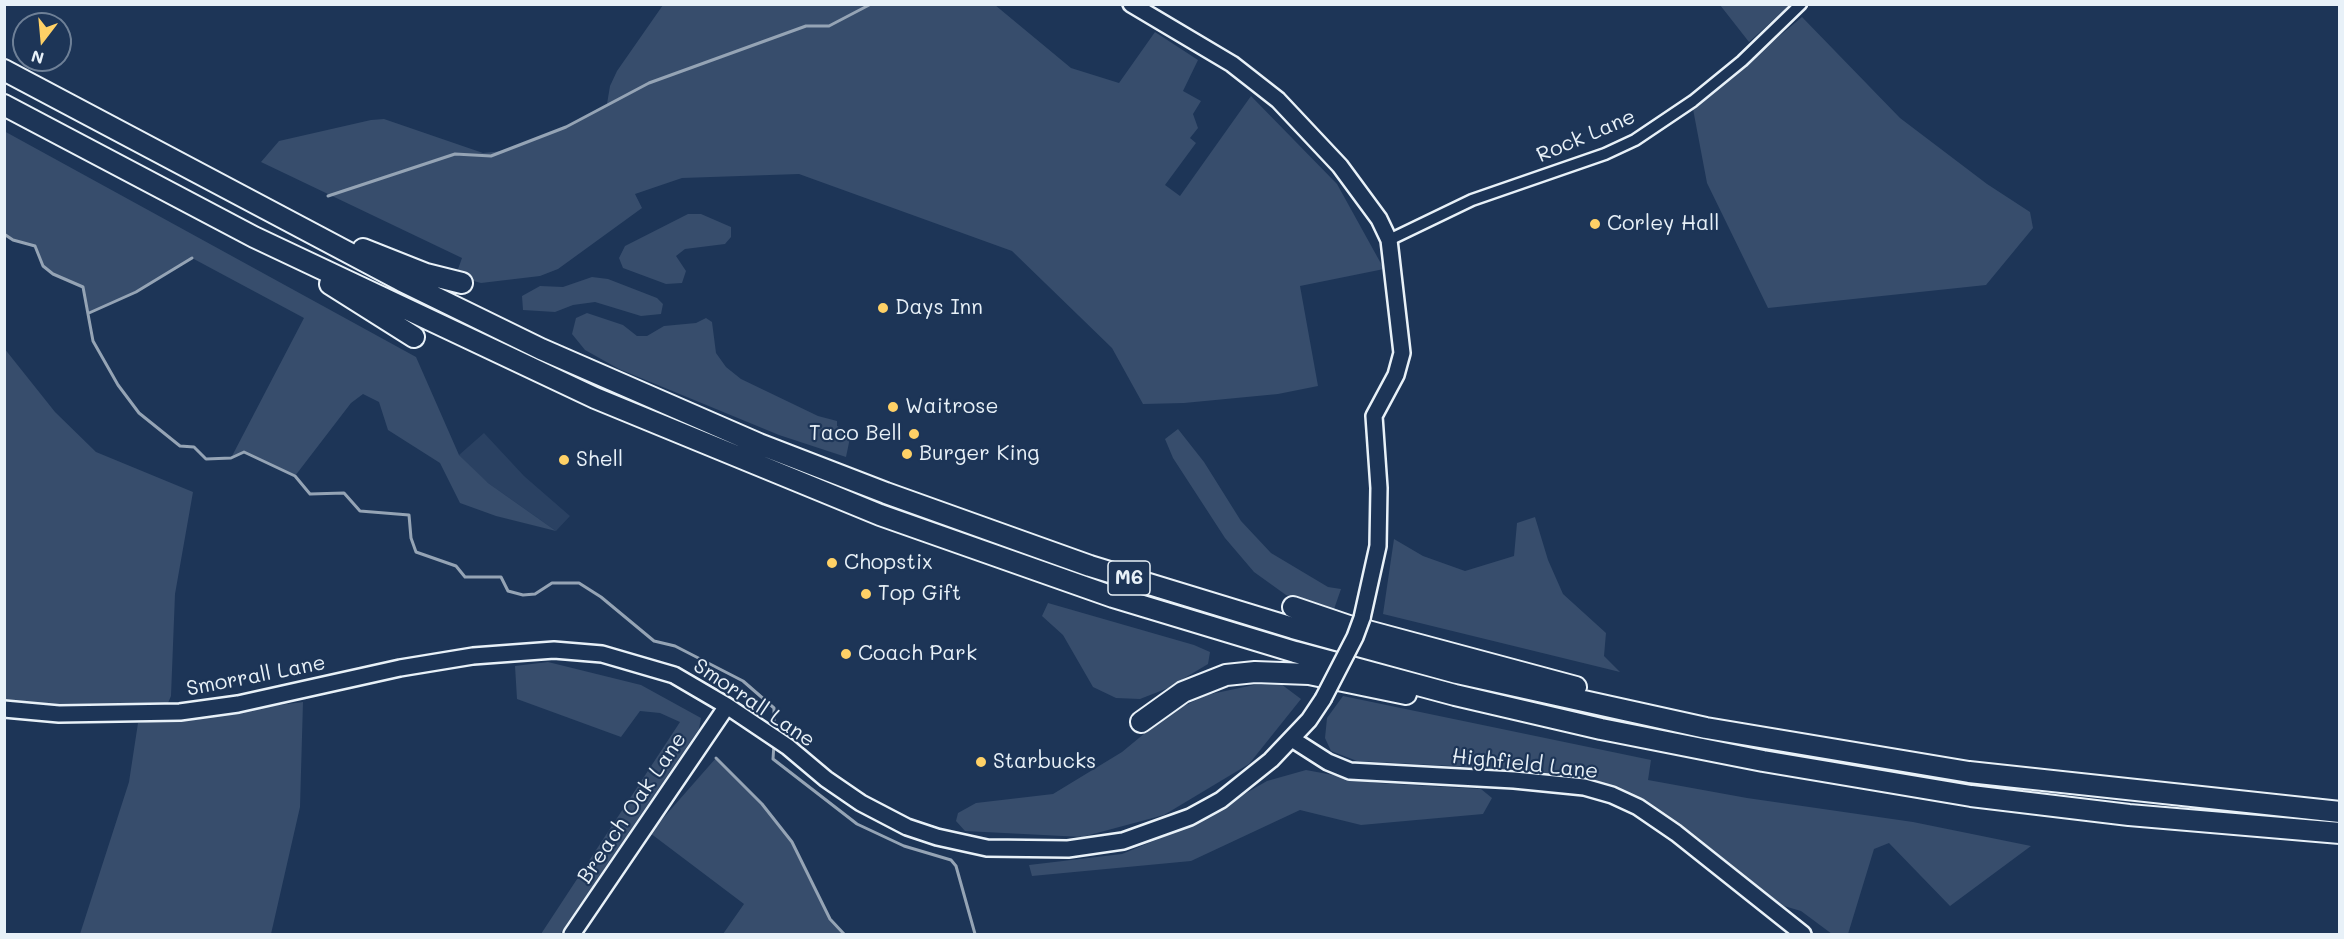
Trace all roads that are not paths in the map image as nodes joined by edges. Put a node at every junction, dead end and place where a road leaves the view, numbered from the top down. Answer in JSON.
{"nodes":[{"id":1,"x":1131,"y":4,"type":"edge"},
{"id":2,"x":1801,"y":4,"type":"edge"},
{"id":3,"x":4,"y":70,"type":"edge"},
{"id":4,"x":4,"y":105,"type":"edge"},
{"id":5,"x":277,"y":216,"type":"junction"},
{"id":6,"x":254,"y":237,"type":"junction"},
{"id":7,"x":1389,"y":240,"type":"junction"},
{"id":8,"x":462,"y":284,"type":"dead end"},
{"id":9,"x":414,"y":337,"type":"dead end"},
{"id":10,"x":1293,"y":607,"type":"dead end"},
{"id":11,"x":727,"y":706,"type":"junction"},
{"id":12,"x":4,"y":709,"type":"edge"},
{"id":13,"x":1141,"y":722,"type":"dead end"},
{"id":14,"x":1601,"y":729,"type":"junction"},
{"id":15,"x":1292,"y":739,"type":"junction"},
{"id":16,"x":1904,"y":763,"type":"junction"},
{"id":17,"x":2340,"y":812,"type":"edge"},
{"id":18,"x":2340,"y":833,"type":"edge"},
{"id":19,"x":572,"y":934,"type":"edge"},
{"id":20,"x":1803,"y":934,"type":"edge"}],
"edges":[{"from":1,"to":7,"type":"street"},
{"from":2,"to":7,"type":"street","name":"Rock Lane"},
{"from":3,"to":5,"type":"highway","number":"M6"},
{"from":4,"to":6,"type":"highway","number":"M6"},
{"from":5,"to":8,"type":"highway"},
{"from":5,"to":16,"type":"highway","number":"M6"},
{"from":6,"to":9,"type":"highway"},
{"from":6,"to":14,"type":"highway","number":"M6"},
{"from":7,"to":15,"type":"street","bridge":true},
{"from":10,"to":16,"type":"highway"},
{"from":11,"to":12,"type":"street","name":"Smorrall Lane"},
{"from":11,"to":15,"type":"street","name":"Smorrall Lane"},
{"from":11,"to":19,"type":"street","name":"Breach Oak Lane"},
{"from":13,"to":14,"type":"highway"},
{"from":14,"to":18,"type":"highway","number":"M6"},
{"from":15,"to":20,"type":"street","name":"Highfield Lane"},
{"from":16,"to":17,"type":"highway","number":"M6"}]}
